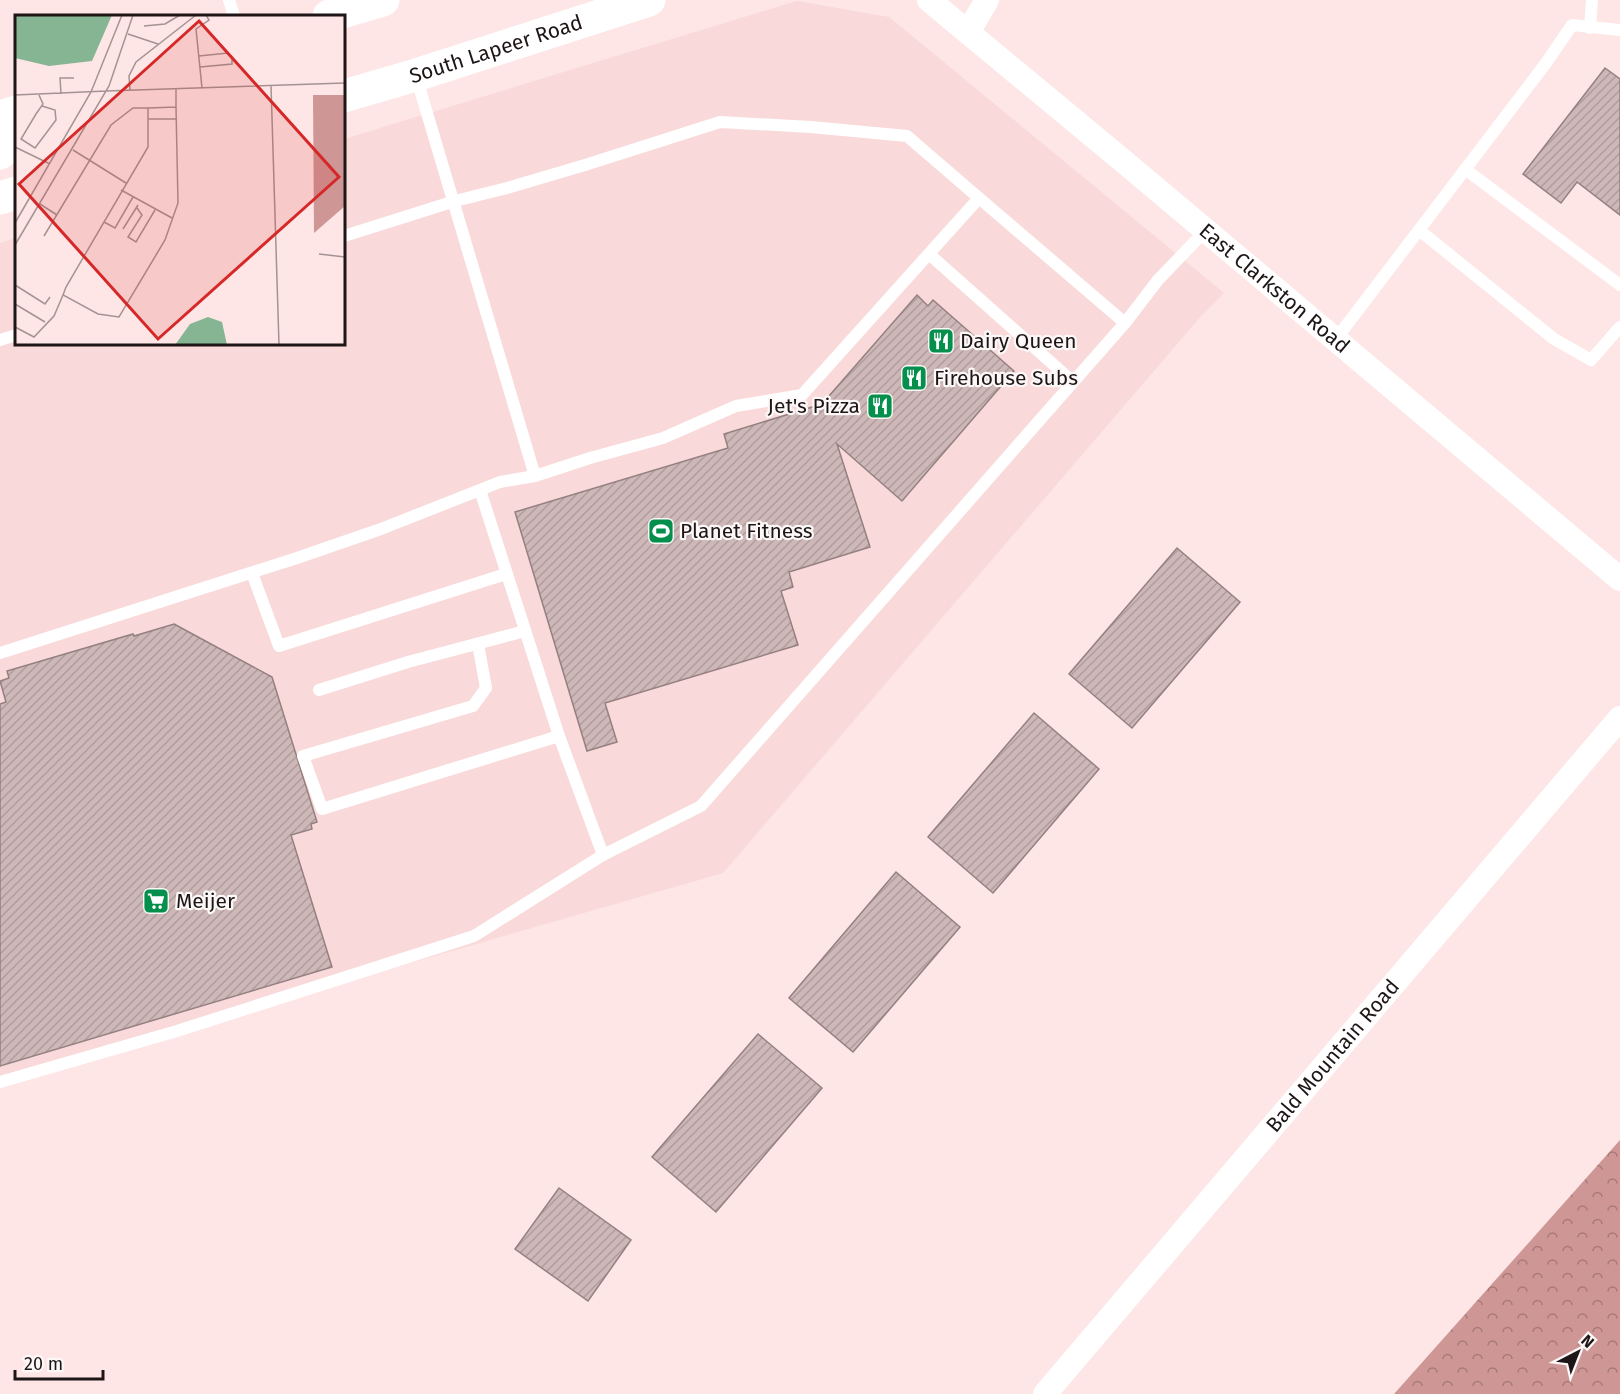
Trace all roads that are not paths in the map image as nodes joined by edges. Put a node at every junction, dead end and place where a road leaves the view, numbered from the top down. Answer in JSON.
{"nodes":[{"id":1,"x":229,"y":0,"type":"edge"},
{"id":2,"x":649,"y":0,"type":"edge"},
{"id":3,"x":929,"y":0,"type":"edge"},
{"id":4,"x":987,"y":0,"type":"edge"},
{"id":5,"x":1592,"y":0,"type":"edge"},
{"id":6,"x":234,"y":15,"type":"edge"},
{"id":7,"x":1590,"y":28,"type":"junction"},
{"id":8,"x":1620,"y":30,"type":"edge"},
{"id":9,"x":968,"y":32,"type":"junction"},
{"id":10,"x":416,"y":75,"type":"junction"},
{"id":11,"x":345,"y":96,"type":"edge"},
{"id":12,"x":15,"y":112,"type":"edge"},
{"id":13,"x":0,"y":117,"type":"edge"},
{"id":14,"x":15,"y":142,"type":"edge"},
{"id":15,"x":0,"y":153,"type":"edge"},
{"id":16,"x":1465,"y":169,"type":"junction"},
{"id":17,"x":15,"y":194,"type":"edge"},
{"id":18,"x":0,"y":198,"type":"edge"},
{"id":19,"x":979,"y":198,"type":"junction"},
{"id":20,"x":455,"y":201,"type":"junction"},
{"id":21,"x":1206,"y":230,"type":"junction"},
{"id":22,"x":1419,"y":230,"type":"junction"},
{"id":23,"x":345,"y":236,"type":"edge"},
{"id":24,"x":929,"y":254,"type":"junction"},
{"id":25,"x":1620,"y":285,"type":"edge"},
{"id":26,"x":1125,"y":323,"type":"junction"},
{"id":27,"x":1620,"y":327,"type":"edge"},
{"id":28,"x":15,"y":335,"type":"edge"},
{"id":29,"x":1336,"y":339,"type":"junction"},
{"id":30,"x":0,"y":340,"type":"edge"},
{"id":31,"x":1073,"y":382,"type":"junction"},
{"id":32,"x":535,"y":476,"type":"junction"},
{"id":33,"x":480,"y":490,"type":"junction"},
{"id":34,"x":252,"y":573,"type":"junction"},
{"id":35,"x":507,"y":574,"type":"junction"},
{"id":36,"x":1620,"y":579,"type":"edge"},
{"id":37,"x":525,"y":631,"type":"junction"},
{"id":38,"x":478,"y":644,"type":"junction"},
{"id":39,"x":0,"y":653,"type":"edge"},
{"id":40,"x":319,"y":690,"type":"dead end"},
{"id":41,"x":1620,"y":718,"type":"edge"},
{"id":42,"x":559,"y":736,"type":"junction"},
{"id":43,"x":603,"y":855,"type":"junction"},
{"id":44,"x":0,"y":1082,"type":"edge"},
{"id":45,"x":1045,"y":1394,"type":"edge"}],
"edges":[{"from":1,"to":6,"type":"lane"},
{"from":2,"to":10,"type":"main road","name":"South Lapeer Road"},
{"from":3,"to":9,"type":"street","name":"East Clarkston Road"},
{"from":4,"to":9,"type":"street"},
{"from":5,"to":7,"type":"lane"},
{"from":7,"to":8,"type":"lane"},
{"from":7,"to":16,"type":"lane"},
{"from":9,"to":21,"type":"street","name":"East Clarkston Road"},
{"from":10,"to":11,"type":"main road","name":"South Lapeer Road"},
{"from":10,"to":20,"type":"lane"},
{"from":12,"to":13,"type":"main road"},
{"from":14,"to":15,"type":"main road"},
{"from":16,"to":22,"type":"lane"},
{"from":16,"to":25,"type":"lane"},
{"from":17,"to":18,"type":"main road"},
{"from":19,"to":20,"type":"lane"},
{"from":19,"to":24,"type":"lane"},
{"from":19,"to":26,"type":"lane"},
{"from":20,"to":23,"type":"lane"},
{"from":20,"to":32,"type":"lane"},
{"from":21,"to":26,"type":"lane"},
{"from":21,"to":29,"type":"street","name":"East Clarkston Road"},
{"from":22,"to":27,"type":"lane"},
{"from":22,"to":29,"type":"lane"},
{"from":24,"to":31,"type":"lane"},
{"from":24,"to":32,"type":"lane"},
{"from":26,"to":31,"type":"lane"},
{"from":28,"to":30,"type":"lane"},
{"from":29,"to":36,"type":"street","name":"East Clarkston Road"},
{"from":31,"to":43,"type":"lane"},
{"from":32,"to":33,"type":"lane"},
{"from":33,"to":34,"type":"lane"},
{"from":33,"to":35,"type":"lane"},
{"from":34,"to":35,"type":"lane"},
{"from":34,"to":39,"type":"lane"},
{"from":35,"to":37,"type":"lane"},
{"from":37,"to":38,"type":"lane"},
{"from":37,"to":42,"type":"lane"},
{"from":38,"to":40,"type":"lane"},
{"from":38,"to":42,"type":"lane"},
{"from":41,"to":45,"type":"street","name":"Bald Mountain Road"},
{"from":42,"to":43,"type":"lane"},
{"from":43,"to":44,"type":"lane"}]}
